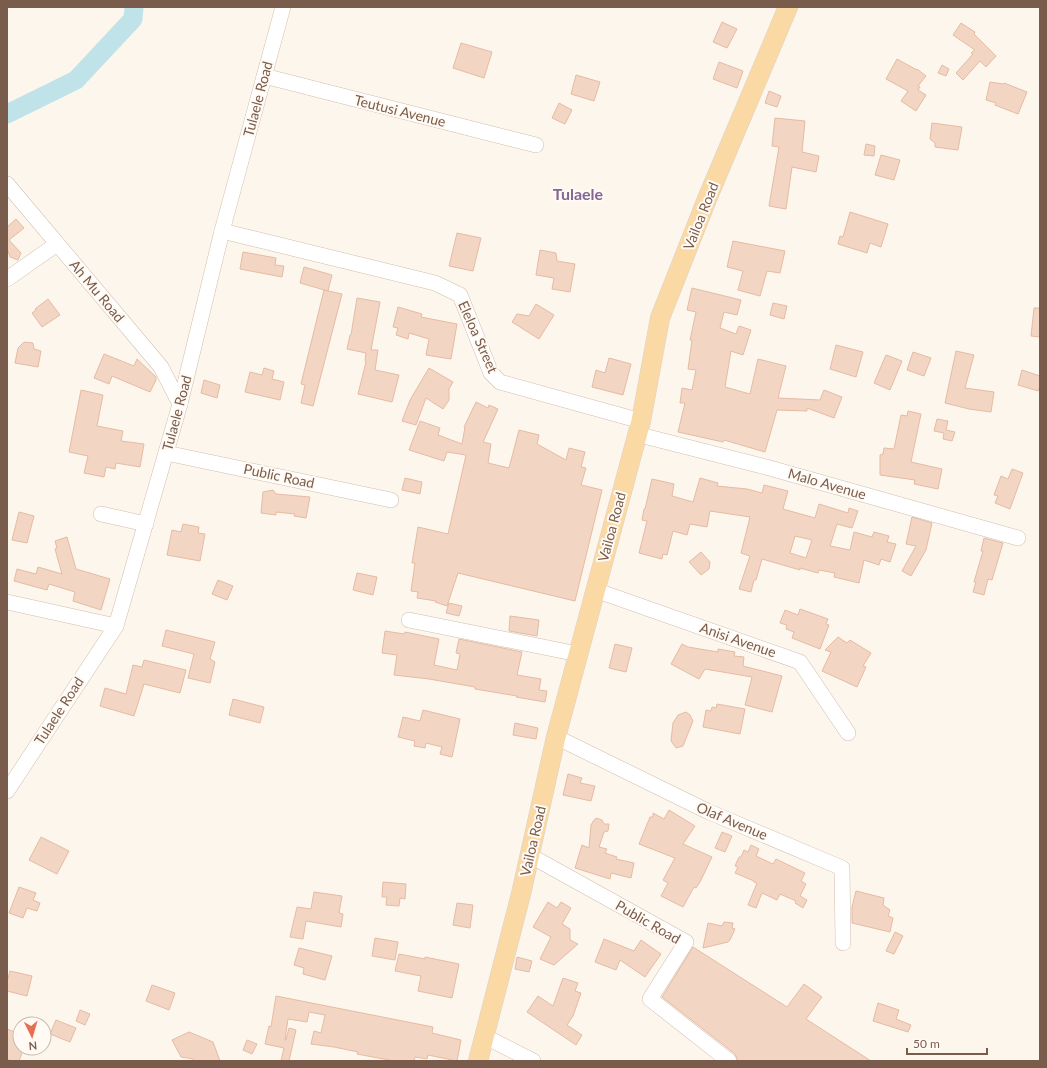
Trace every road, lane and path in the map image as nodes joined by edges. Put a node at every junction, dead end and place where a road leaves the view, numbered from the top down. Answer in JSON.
{"nodes":[{"id":1,"x":283,"y":7,"type":"edge"},
{"id":2,"x":788,"y":7,"type":"edge"},
{"id":3,"x":264,"y":76,"type":"junction"},
{"id":4,"x":536,"y":145,"type":"dead end"},
{"id":5,"x":7,"y":184,"type":"edge"},
{"id":6,"x":222,"y":231,"type":"junction"},
{"id":7,"x":58,"y":244,"type":"junction"},
{"id":8,"x":7,"y":279,"type":"edge"},
{"id":9,"x":180,"y":404,"type":"junction"},
{"id":10,"x":639,"y":427,"type":"junction"},
{"id":11,"x":166,"y":453,"type":"junction"},
{"id":12,"x":391,"y":500,"type":"dead end"},
{"id":13,"x":101,"y":514,"type":"dead end"},
{"id":14,"x":146,"y":524,"type":"junction"},
{"id":15,"x":1018,"y":538,"type":"dead end"},
{"id":16,"x":595,"y":590,"type":"junction"},
{"id":17,"x":7,"y":602,"type":"edge"},
{"id":18,"x":409,"y":620,"type":"dead end"},
{"id":19,"x":116,"y":626,"type":"junction"},
{"id":20,"x":578,"y":654,"type":"junction"},
{"id":21,"x":848,"y":733,"type":"dead end"},
{"id":22,"x":556,"y":737,"type":"junction"},
{"id":23,"x":7,"y":791,"type":"edge"},
{"id":24,"x":529,"y":855,"type":"junction"},
{"id":25,"x":843,"y":943,"type":"dead end"},
{"id":26,"x":484,"y":1036,"type":"junction"},
{"id":27,"x":478,"y":1061,"type":"edge"},
{"id":28,"x":533,"y":1061,"type":"edge"},
{"id":29,"x":729,"y":1061,"type":"edge"}],
"edges":[{"from":1,"to":3,"type":"street","name":"Tulaele Road"},
{"from":2,"to":10,"type":"main road","name":"Vailoa Road"},
{"from":3,"to":4,"type":"street","name":"Teutusi Avenue"},
{"from":3,"to":6,"type":"street","name":"Tulaele Road"},
{"from":5,"to":7,"type":"street","name":"Ah Mu Road"},
{"from":6,"to":9,"type":"street","name":"Tulaele Road"},
{"from":6,"to":10,"type":"street","name":"Eleloa Street"},
{"from":7,"to":8,"type":"street"},
{"from":7,"to":9,"type":"street","name":"Ah Mu Road"},
{"from":9,"to":11,"type":"street","name":"Tulaele Road"},
{"from":10,"to":15,"type":"street","name":"Malo Avenue"},
{"from":10,"to":16,"type":"main road","name":"Vailoa Road"},
{"from":11,"to":12,"type":"street","name":"Public Road"},
{"from":11,"to":14,"type":"street","name":"Tulaele Road"},
{"from":13,"to":14,"type":"street"},
{"from":14,"to":19,"type":"street","name":"Tulaele Road"},
{"from":16,"to":20,"type":"main road","name":"Vailoa Road"},
{"from":16,"to":21,"type":"street","name":"Anisi Avenue"},
{"from":17,"to":19,"type":"street"},
{"from":18,"to":20,"type":"street"},
{"from":19,"to":23,"type":"street","name":"Tulaele Road"},
{"from":20,"to":22,"type":"main road","name":"Vailoa Road"},
{"from":22,"to":24,"type":"main road","name":"Vailoa Road"},
{"from":22,"to":25,"type":"street","name":"Olaf Avenue"},
{"from":24,"to":26,"type":"main road","name":"Vailoa Road"},
{"from":24,"to":29,"type":"street","name":"Public Road"},
{"from":26,"to":27,"type":"main road","name":"Vailoa Road"},
{"from":26,"to":28,"type":"street"}]}
